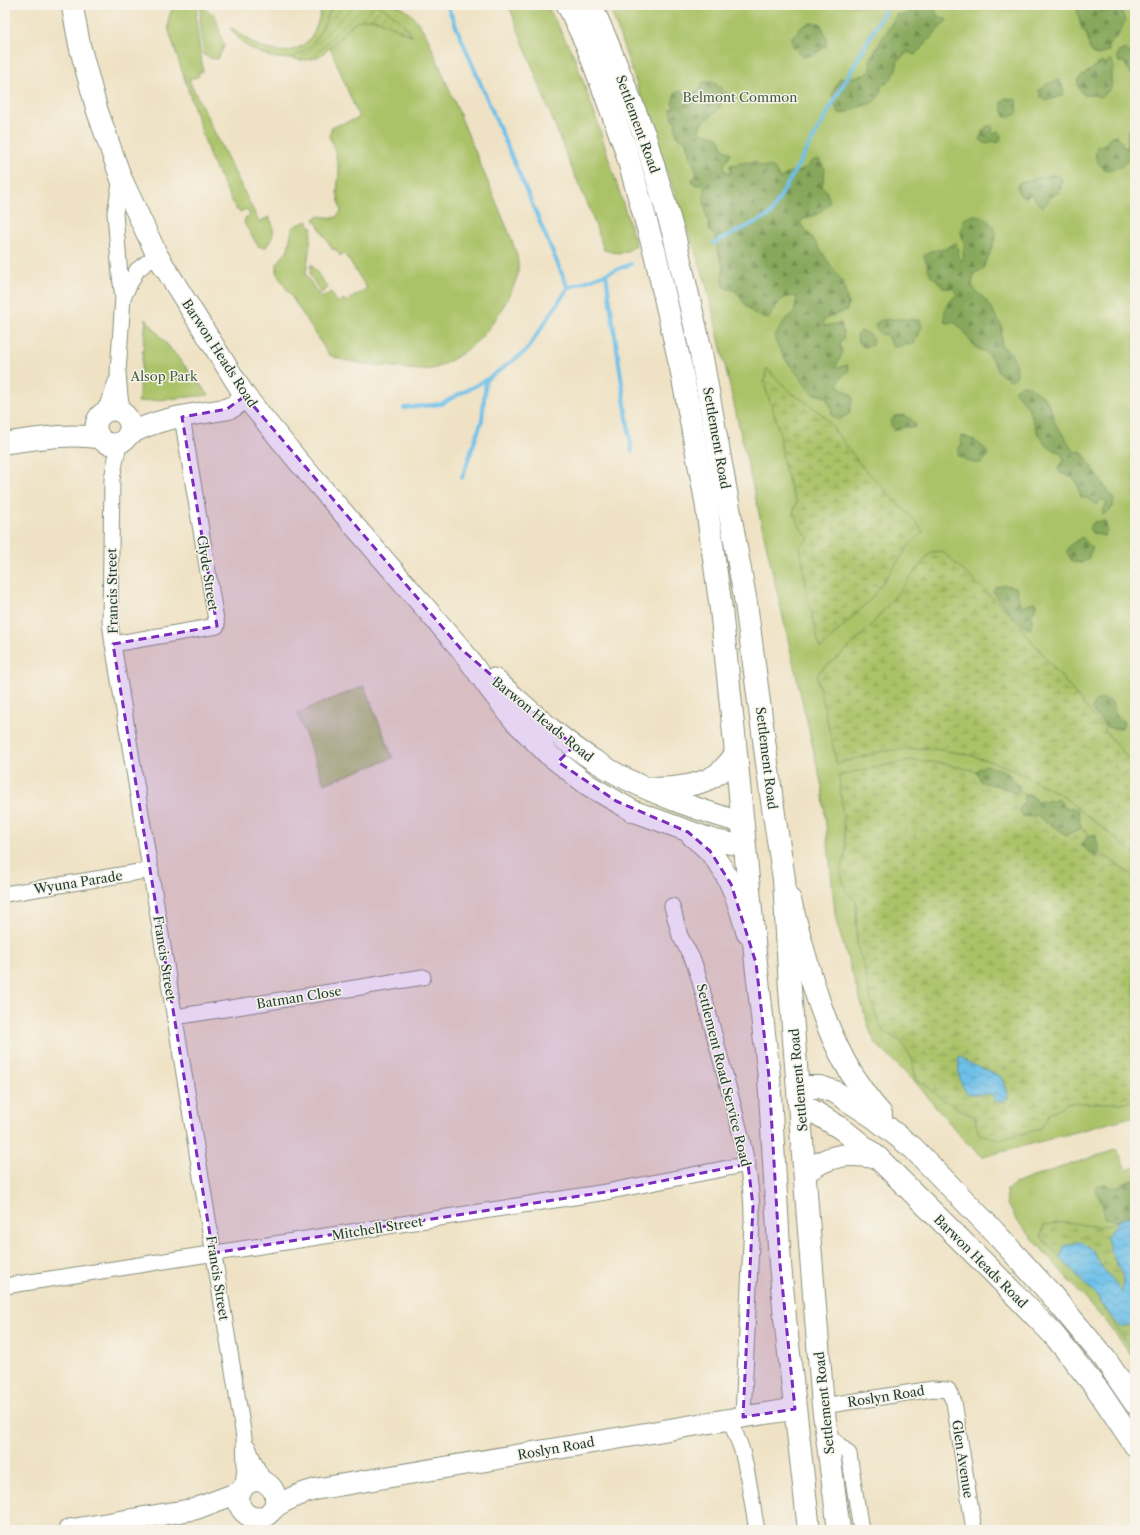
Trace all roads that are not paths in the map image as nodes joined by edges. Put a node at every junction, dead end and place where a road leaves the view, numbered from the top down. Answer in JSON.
{"nodes":[{"id":1,"x":72,"y":5,"type":"edge"},
{"id":2,"x":568,"y":5,"type":"edge"},
{"id":3,"x":591,"y":5,"type":"edge"},
{"id":4,"x":121,"y":178,"type":"junction"},
{"id":5,"x":157,"y":255,"type":"junction"},
{"id":6,"x":124,"y":297,"type":"junction"},
{"id":7,"x":245,"y":396,"type":"junction"},
{"id":8,"x":173,"y":418,"type":"junction"},
{"id":9,"x":113,"y":427,"type":"junction"},
{"id":10,"x":5,"y":444,"type":"edge"},
{"id":11,"x":113,"y":644,"type":"junction"},
{"id":12,"x":461,"y":649,"type":"junction"},
{"id":13,"x":574,"y":746,"type":"junction"},
{"id":14,"x":736,"y":753,"type":"junction"},
{"id":15,"x":558,"y":762,"type":"junction"},
{"id":16,"x":644,"y":788,"type":"junction"},
{"id":17,"x":688,"y":832,"type":"junction"},
{"id":18,"x":744,"y":833,"type":"junction"},
{"id":19,"x":777,"y":838,"type":"junction"},
{"id":20,"x":151,"y":870,"type":"junction"},
{"id":21,"x":784,"y":879,"type":"junction"},
{"id":22,"x":5,"y":894,"type":"edge"},
{"id":23,"x":672,"y":906,"type":"dead end"},
{"id":24,"x":756,"y":963,"type":"junction"},
{"id":25,"x":423,"y":977,"type":"dead end"},
{"id":26,"x":175,"y":1017,"type":"junction"},
{"id":27,"x":770,"y":1089,"type":"junction"},
{"id":28,"x":799,"y":1095,"type":"junction"},
{"id":29,"x":913,"y":1148,"type":"junction"},
{"id":30,"x":878,"y":1158,"type":"junction"},
{"id":31,"x":748,"y":1164,"type":"junction"},
{"id":32,"x":805,"y":1173,"type":"junction"},
{"id":33,"x":956,"y":1192,"type":"junction"},
{"id":34,"x":961,"y":1240,"type":"junction"},
{"id":35,"x":213,"y":1253,"type":"junction"},
{"id":36,"x":5,"y":1286,"type":"edge"},
{"id":37,"x":948,"y":1390,"type":"joint"},
{"id":38,"x":1135,"y":1403,"type":"edge"},
{"id":39,"x":823,"y":1406,"type":"junction"},
{"id":40,"x":795,"y":1409,"type":"junction"},
{"id":41,"x":737,"y":1418,"type":"junction"},
{"id":42,"x":826,"y":1433,"type":"junction"},
{"id":43,"x":244,"y":1437,"type":"junction"},
{"id":44,"x":1135,"y":1445,"type":"edge"},
{"id":45,"x":268,"y":1484,"type":"junction"},
{"id":46,"x":317,"y":1489,"type":"junction"},
{"id":47,"x":255,"y":1511,"type":"edge"},
{"id":48,"x":69,"y":1530,"type":"edge"},
{"id":49,"x":757,"y":1530,"type":"edge"},
{"id":50,"x":809,"y":1530,"type":"edge"},
{"id":51,"x":839,"y":1530,"type":"edge"},
{"id":52,"x":861,"y":1530,"type":"edge"},
{"id":53,"x":974,"y":1530,"type":"edge"}],
"edges":[{"from":1,"to":4,"type":"street","name":"Barwon Heads Road"},
{"from":2,"to":14,"type":"main road","name":"Settlement Road"},
{"from":3,"to":19,"type":"main road","name":"Settlement Road"},
{"from":4,"to":5,"type":"street","name":"Barwon Heads Road"},
{"from":4,"to":6,"type":"street"},
{"from":5,"to":6,"type":"street"},
{"from":5,"to":7,"type":"street","name":"Barwon Heads Road"},
{"from":6,"to":9,"type":"street"},
{"from":7,"to":8,"type":"street"},
{"from":7,"to":12,"type":"street","name":"Barwon Heads Road"},
{"from":8,"to":9,"type":"street"},
{"from":8,"to":11,"type":"street","name":"Clyde Street"},
{"from":9,"to":10,"type":"street"},
{"from":9,"to":11,"type":"street","name":"Francis Street"},
{"from":11,"to":20,"type":"street","name":"Francis Street"},
{"from":12,"to":13,"type":"street","name":"Barwon Heads Road"},
{"from":12,"to":15,"type":"street","name":"Barwon Heads Road"},
{"from":13,"to":15,"type":"street"},
{"from":13,"to":16,"type":"street","name":"Barwon Heads Road"},
{"from":14,"to":16,"type":"street"},
{"from":14,"to":18,"type":"main road","name":"Settlement Road"},
{"from":15,"to":17,"type":"street","name":"Barwon Heads Road"},
{"from":16,"to":18,"type":"street","name":"Barwon Heads Road"},
{"from":17,"to":18,"type":"street","name":"Barwon Heads Road"},
{"from":17,"to":24,"type":"street"},
{"from":18,"to":19,"type":"main road"},
{"from":18,"to":24,"type":"main road","name":"Settlement Road"},
{"from":19,"to":21,"type":"main road","name":"Settlement Road"},
{"from":20,"to":22,"type":"street","name":"Wyuna Parade"},
{"from":20,"to":26,"type":"street","name":"Francis Street"},
{"from":21,"to":28,"type":"main road","name":"Settlement Road"},
{"from":21,"to":29,"type":"main road"},
{"from":23,"to":31,"type":"street","name":"Settlement Road Service Road"},
{"from":24,"to":27,"type":"main road","name":"Settlement Road"},
{"from":25,"to":26,"type":"street","name":"Batman Close"},
{"from":26,"to":35,"type":"street","name":"Francis Street"},
{"from":27,"to":28,"type":"main road"},
{"from":27,"to":40,"type":"main road","name":"Settlement Road"},
{"from":28,"to":29,"type":"main road","name":"Barwon Heads Road"},
{"from":28,"to":30,"type":"main road","name":"Barwon Heads Road"},
{"from":28,"to":32,"type":"main road","name":"Settlement Road"},
{"from":29,"to":33,"type":"main road","name":"Barwon Heads Road"},
{"from":30,"to":32,"type":"main road"},
{"from":30,"to":34,"type":"main road","name":"Barwon Heads Road"},
{"from":31,"to":35,"type":"street","name":"Mitchell Street"},
{"from":31,"to":41,"type":"street","name":"Settlement Road Service Road"},
{"from":32,"to":39,"type":"main road","name":"Settlement Road"},
{"from":33,"to":34,"type":"main road"},
{"from":33,"to":38,"type":"main road","name":"Barwon Heads Road"},
{"from":34,"to":44,"type":"main road","name":"Barwon Heads Road"},
{"from":35,"to":36,"type":"street","name":"Mitchell Street"},
{"from":35,"to":43,"type":"street","name":"Francis Street"},
{"from":37,"to":39,"type":"street","name":"Roslyn Road"},
{"from":37,"to":53,"type":"street","name":"Glen Avenue"},
{"from":39,"to":40,"type":"main road"},
{"from":39,"to":42,"type":"main road","name":"Settlement Road"},
{"from":40,"to":41,"type":"street","name":"Roslyn Road"},
{"from":40,"to":50,"type":"main road","name":"Settlement Road"},
{"from":41,"to":46,"type":"street","name":"Roslyn Road"},
{"from":41,"to":49,"type":"street"},
{"from":42,"to":51,"type":"main road","name":"Settlement Road"},
{"from":42,"to":52,"type":"street"},
{"from":43,"to":45,"type":"street","name":"Francis Street"},
{"from":43,"to":47,"type":"street","name":"Francis Street"},
{"from":45,"to":46,"type":"street","name":"Roslyn Road"},
{"from":45,"to":47,"type":"street"},
{"from":46,"to":47,"type":"street","name":"Roslyn Road"},
{"from":47,"to":48,"type":"street","name":"Roslyn Road"}]}
